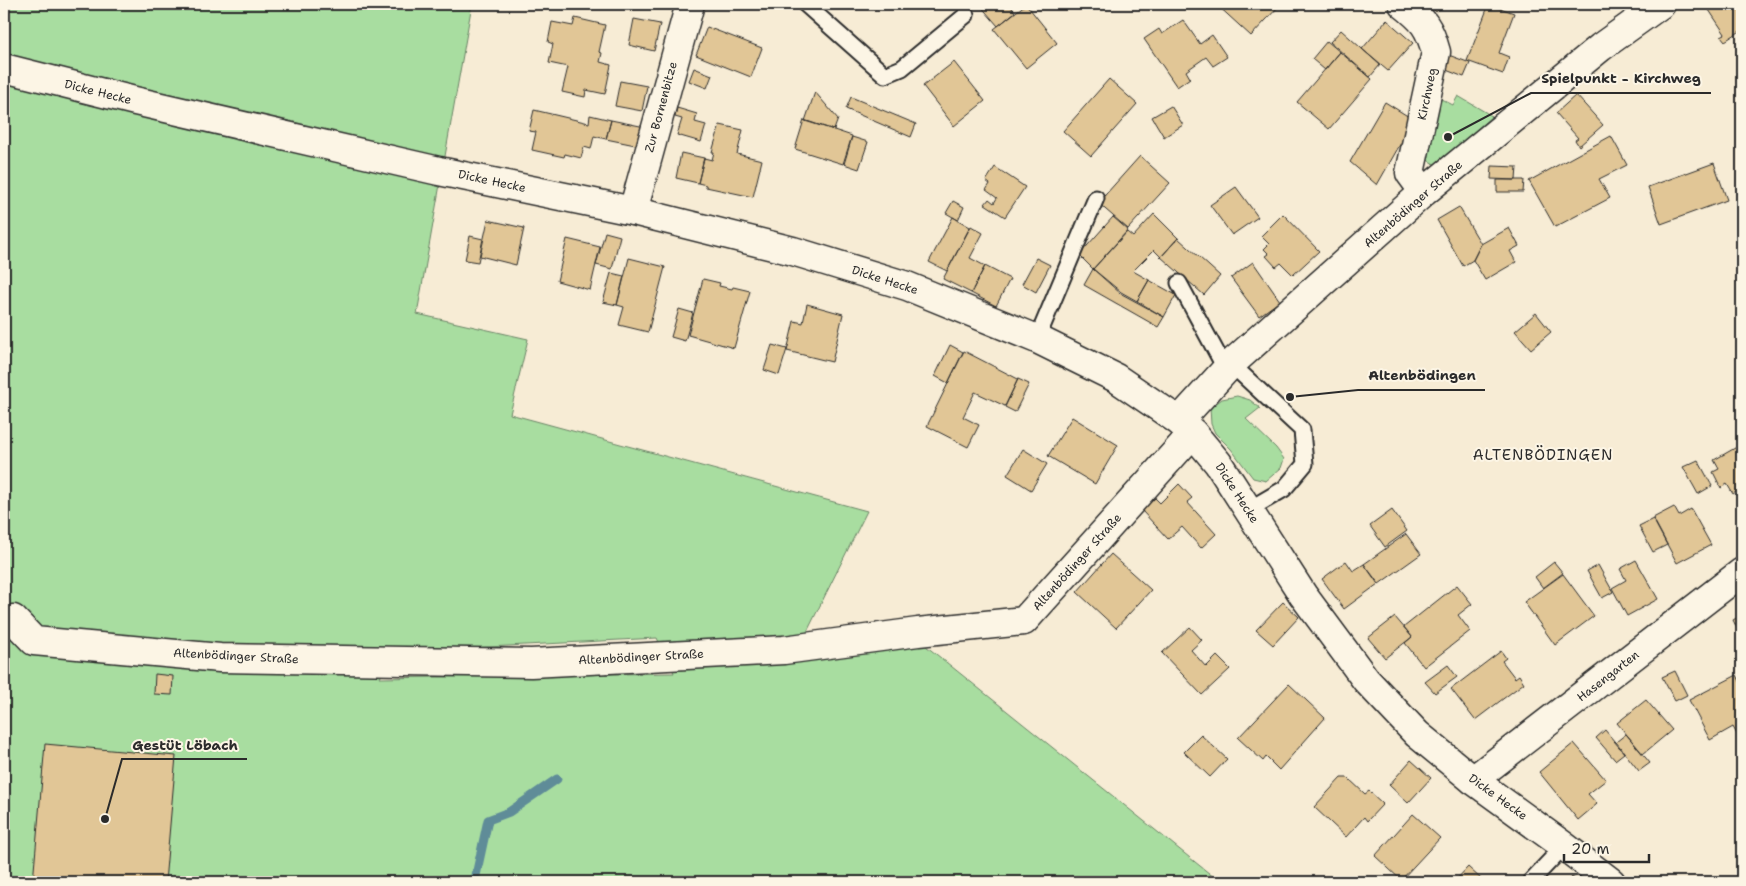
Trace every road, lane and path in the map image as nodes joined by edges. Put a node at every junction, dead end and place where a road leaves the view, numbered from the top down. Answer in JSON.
{"nodes":[{"id":1,"x":690,"y":4,"type":"edge"},
{"id":2,"x":805,"y":4,"type":"edge"},
{"id":3,"x":1403,"y":4,"type":"edge"},
{"id":4,"x":1661,"y":4,"type":"edge"},
{"id":5,"x":966,"y":15,"type":"dead end"},
{"id":6,"x":4,"y":68,"type":"edge"},
{"id":7,"x":1424,"y":192,"type":"junction"},
{"id":8,"x":1096,"y":198,"type":"dead end"},
{"id":9,"x":633,"y":211,"type":"junction"},
{"id":10,"x":1179,"y":283,"type":"dead end"},
{"id":11,"x":1037,"y":339,"type":"junction"},
{"id":12,"x":1228,"y":367,"type":"junction"},
{"id":13,"x":1186,"y":427,"type":"junction"},
{"id":14,"x":1248,"y":510,"type":"junction"},
{"id":15,"x":1742,"y":572,"type":"edge"},
{"id":16,"x":13,"y":619,"type":"dead end"},
{"id":17,"x":1473,"y":780,"type":"junction"},
{"id":18,"x":1564,"y":846,"type":"junction"},
{"id":19,"x":1530,"y":882,"type":"edge"},
{"id":20,"x":1611,"y":882,"type":"edge"}],
"edges":[{"from":1,"to":9,"type":"street","name":"Zur Bornenbitze"},
{"from":2,"to":5,"type":"lane"},
{"from":3,"to":7,"type":"street","name":"Kirchweg"},
{"from":4,"to":7,"type":"street","name":"Altenbödinger Straße"},
{"from":6,"to":9,"type":"street","name":"Dicke Hecke"},
{"from":7,"to":12,"type":"street","name":"Altenbödinger Straße"},
{"from":8,"to":11,"type":"lane"},
{"from":9,"to":11,"type":"street","name":"Dicke Hecke"},
{"from":10,"to":12,"type":"lane"},
{"from":11,"to":13,"type":"street","name":"Dicke Hecke"},
{"from":12,"to":13,"type":"street","name":"Altenbödinger Straße"},
{"from":12,"to":14,"type":"lane"},
{"from":13,"to":14,"type":"street","name":"Dicke Hecke"},
{"from":13,"to":16,"type":"street","name":"Altenbödinger Straße"},
{"from":14,"to":17,"type":"street","name":"Dicke Hecke"},
{"from":15,"to":17,"type":"street","name":"Hasengarten"},
{"from":17,"to":18,"type":"street","name":"Dicke Hecke"},
{"from":18,"to":19,"type":"lane"},
{"from":18,"to":20,"type":"street","name":"Dicke Hecke"}]}
